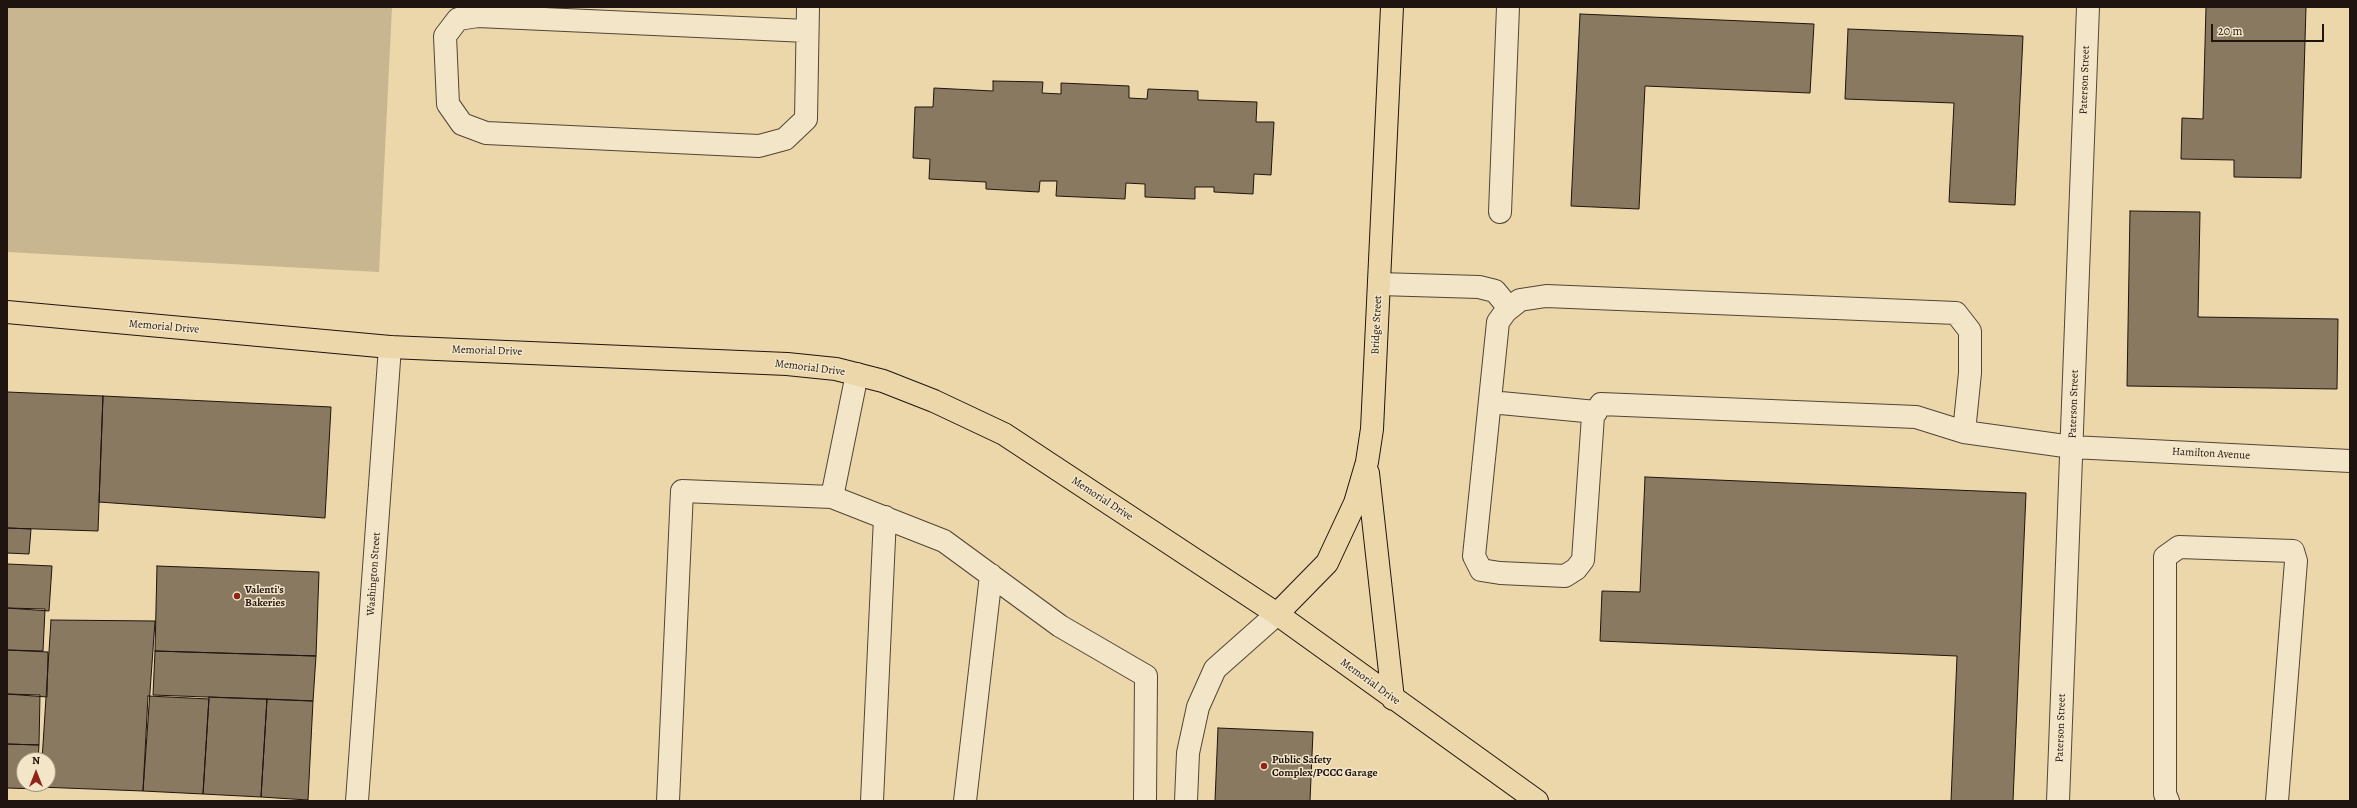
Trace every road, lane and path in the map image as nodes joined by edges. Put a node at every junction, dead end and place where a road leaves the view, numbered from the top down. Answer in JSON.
{"nodes":[{"id":1,"x":808,"y":7,"type":"edge"},
{"id":2,"x":1392,"y":7,"type":"edge"},
{"id":3,"x":1508,"y":7,"type":"edge"},
{"id":4,"x":2088,"y":7,"type":"edge"},
{"id":5,"x":807,"y":30,"type":"junction"},
{"id":6,"x":1500,"y":212,"type":"dead end"},
{"id":7,"x":1379,"y":284,"type":"junction"},
{"id":8,"x":1509,"y":308,"type":"junction"},
{"id":9,"x":7,"y":312,"type":"edge"},
{"id":10,"x":390,"y":347,"type":"junction"},
{"id":11,"x":857,"y":374,"type":"junction"},
{"id":12,"x":1490,"y":402,"type":"junction"},
{"id":13,"x":1596,"y":412,"type":"junction"},
{"id":14,"x":1964,"y":432,"type":"junction"},
{"id":15,"x":2072,"y":447,"type":"junction"},
{"id":16,"x":2350,"y":461,"type":"edge"},
{"id":17,"x":1367,"y":462,"type":"junction"},
{"id":18,"x":832,"y":497,"type":"junction"},
{"id":19,"x":885,"y":517,"type":"junction"},
{"id":20,"x":991,"y":575,"type":"junction"},
{"id":21,"x":1277,"y":614,"type":"junction"},
{"id":22,"x":1393,"y":699,"type":"junction"},
{"id":23,"x":357,"y":801,"type":"edge"},
{"id":24,"x":668,"y":801,"type":"edge"},
{"id":25,"x":872,"y":801,"type":"edge"},
{"id":26,"x":965,"y":801,"type":"edge"},
{"id":27,"x":1145,"y":801,"type":"edge"},
{"id":28,"x":1186,"y":801,"type":"edge"},
{"id":29,"x":1537,"y":801,"type":"edge"},
{"id":30,"x":2058,"y":801,"type":"edge"},
{"id":31,"x":2168,"y":801,"type":"edge"},
{"id":32,"x":2276,"y":801,"type":"edge"}],
"edges":[{"from":1,"to":5,"type":"street"},
{"from":2,"to":7,"type":"main road","name":"Bridge Street"},
{"from":3,"to":6,"type":"street"},
{"from":4,"to":15,"type":"street","name":"Paterson Street"},
{"from":5,"to":5,"type":"street"},
{"from":7,"to":8,"type":"street"},
{"from":7,"to":17,"type":"main road","name":"Bridge Street"},
{"from":8,"to":12,"type":"street"},
{"from":8,"to":14,"type":"street"},
{"from":9,"to":10,"type":"main road","name":"Memorial Drive"},
{"from":10,"to":11,"type":"main road","name":"Memorial Drive"},
{"from":10,"to":23,"type":"street","name":"Washington Street"},
{"from":11,"to":18,"type":"street"},
{"from":11,"to":21,"type":"main road","name":"Memorial Drive"},
{"from":12,"to":13,"type":"street"},
{"from":12,"to":13,"type":"street"},
{"from":13,"to":14,"type":"street","name":"Hamilton Avenue"},
{"from":14,"to":15,"type":"street","name":"Hamilton Avenue"},
{"from":15,"to":16,"type":"street","name":"Hamilton Avenue"},
{"from":15,"to":30,"type":"street","name":"Paterson Street"},
{"from":17,"to":21,"type":"main road","name":"Bridge Street"},
{"from":17,"to":22,"type":"main road"},
{"from":18,"to":19,"type":"street"},
{"from":18,"to":24,"type":"street"},
{"from":19,"to":20,"type":"street"},
{"from":19,"to":25,"type":"street"},
{"from":20,"to":26,"type":"street"},
{"from":20,"to":27,"type":"street"},
{"from":21,"to":22,"type":"main road","name":"Memorial Drive"},
{"from":21,"to":28,"type":"street"},
{"from":22,"to":29,"type":"main road","name":"Memorial Drive"},
{"from":31,"to":32,"type":"street"}]}
